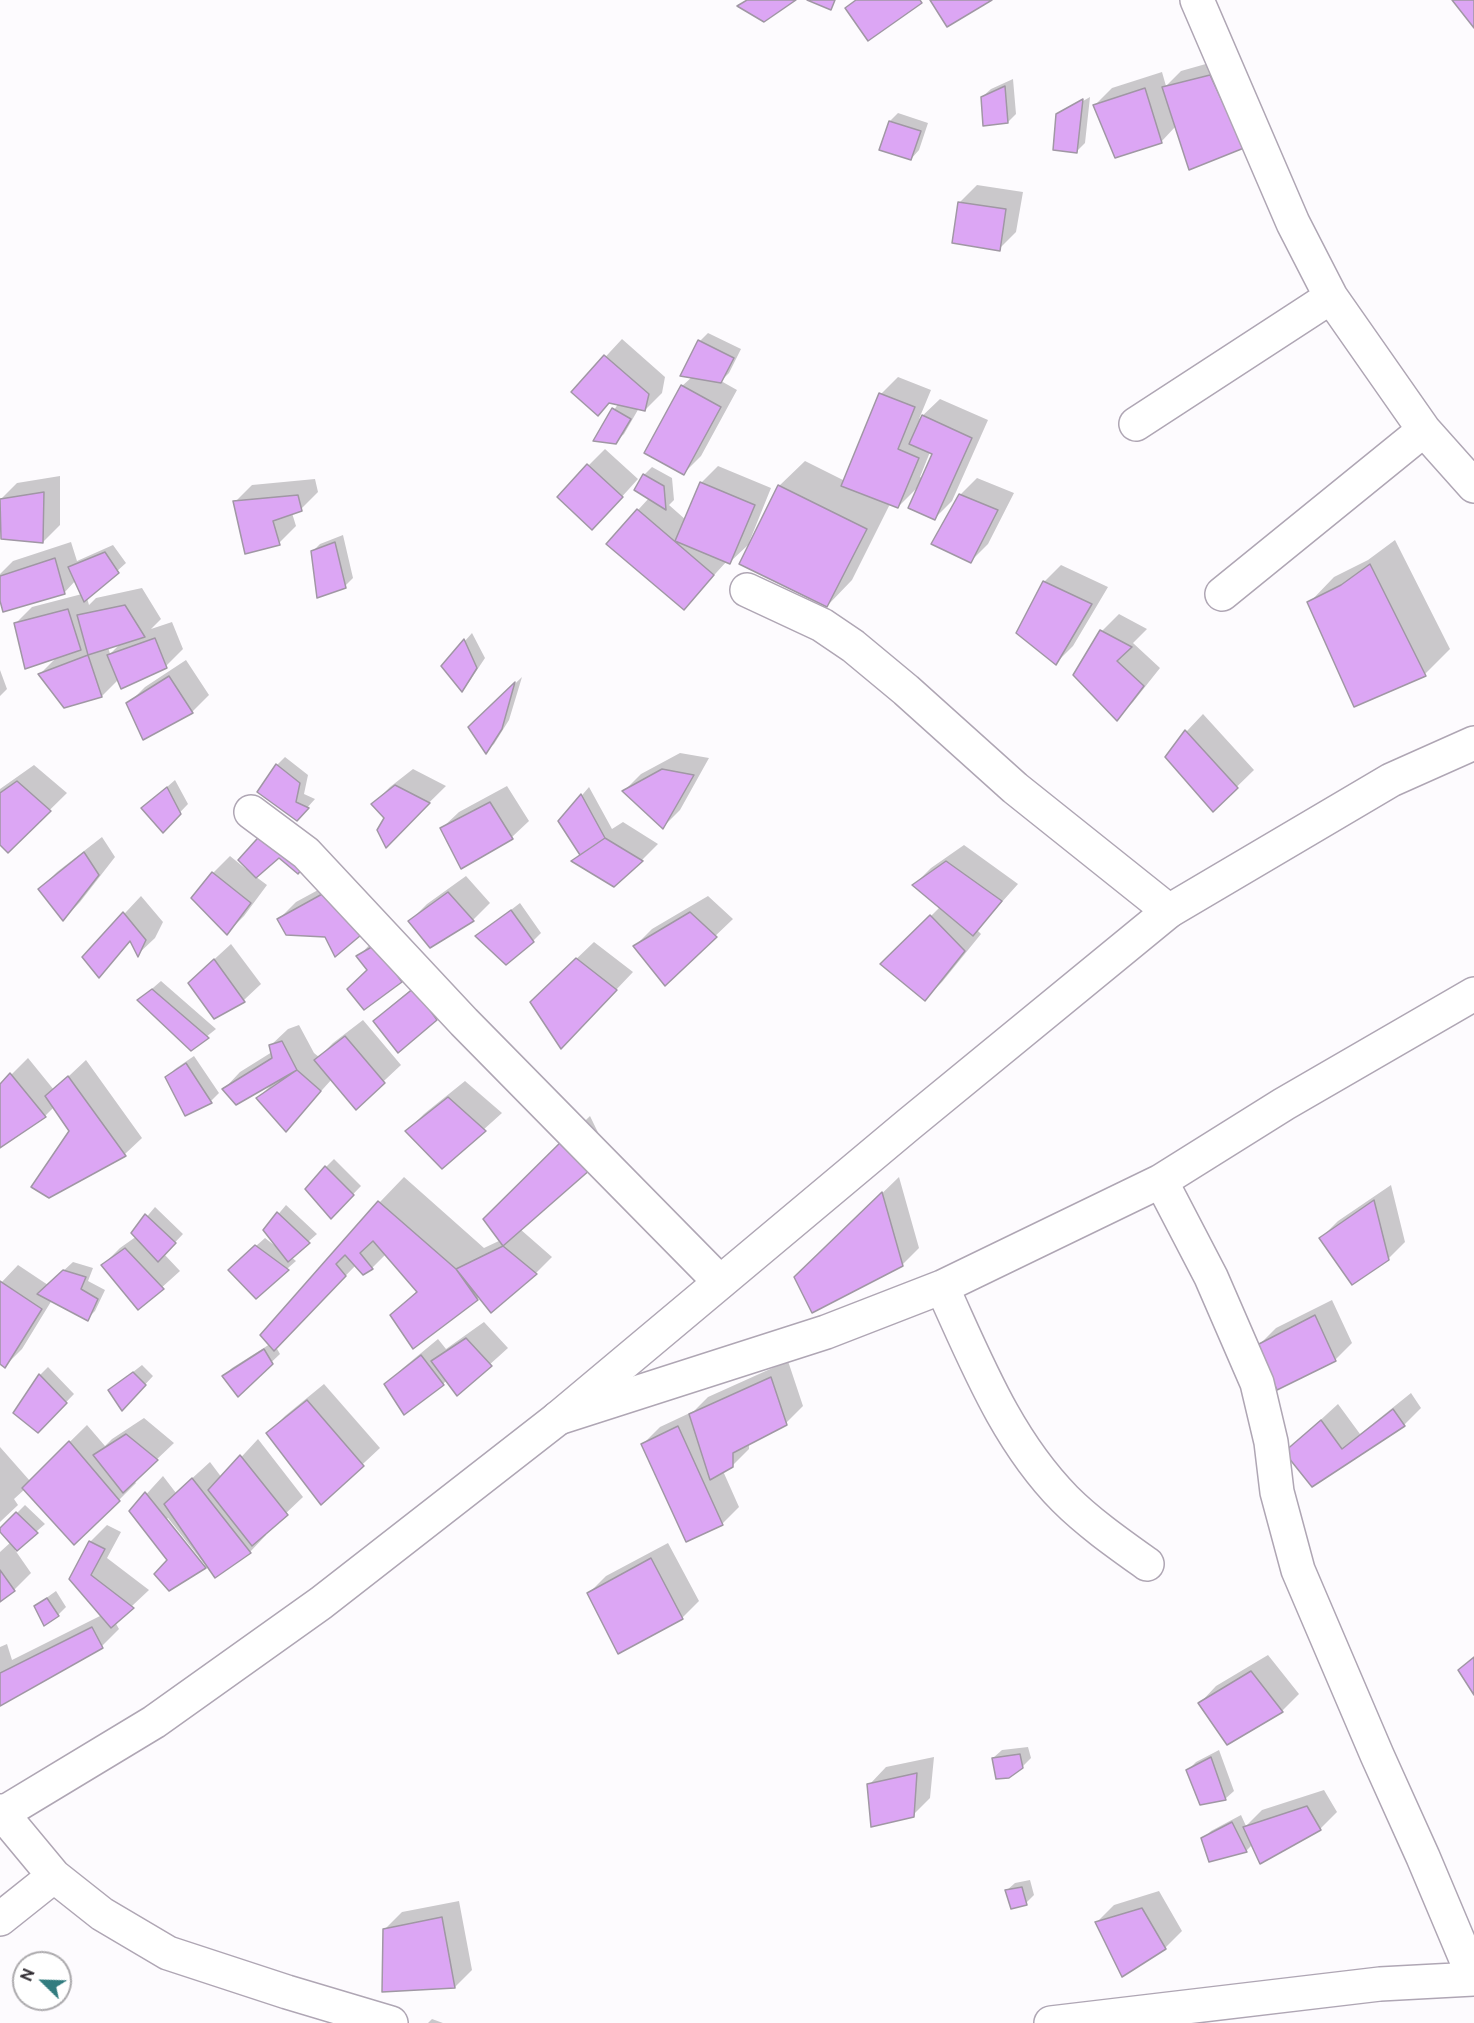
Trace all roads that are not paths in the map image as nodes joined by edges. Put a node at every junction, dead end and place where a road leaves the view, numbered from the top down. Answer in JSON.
{"nodes":[{"id":1,"x":1197,"y":0,"type":"edge"},
{"id":2,"x":1331,"y":297,"type":"junction"},
{"id":3,"x":1136,"y":424,"type":"dead end"},
{"id":4,"x":1424,"y":430,"type":"junction"},
{"id":5,"x":1474,"y":486,"type":"edge"},
{"id":6,"x":747,"y":590,"type":"dead end"},
{"id":7,"x":1222,"y":594,"type":"dead end"},
{"id":8,"x":1474,"y":743,"type":"edge"},
{"id":9,"x":250,"y":812,"type":"dead end"},
{"id":10,"x":1169,"y":911,"type":"junction"},
{"id":11,"x":1474,"y":994,"type":"edge"},
{"id":12,"x":1161,"y":1181,"type":"junction"},
{"id":13,"x":720,"y":1282,"type":"junction"},
{"id":14,"x":942,"y":1287,"type":"junction"},
{"id":15,"x":557,"y":1419,"type":"junction"},
{"id":16,"x":1147,"y":1564,"type":"dead end"},
{"id":17,"x":1,"y":1813,"type":"edge"},
{"id":18,"x":54,"y":1876,"type":"junction"},
{"id":19,"x":0,"y":1918,"type":"edge"},
{"id":20,"x":1474,"y":1978,"type":"edge"},
{"id":21,"x":373,"y":2020,"type":"edge"},
{"id":22,"x":1051,"y":2023,"type":"edge"}],
"edges":[{"from":1,"to":2,"type":"street"},
{"from":2,"to":3,"type":"street"},
{"from":2,"to":4,"type":"street"},
{"from":4,"to":5,"type":"street"},
{"from":4,"to":7,"type":"street"},
{"from":6,"to":10,"type":"street"},
{"from":8,"to":10,"type":"street"},
{"from":9,"to":13,"type":"street"},
{"from":10,"to":13,"type":"street"},
{"from":11,"to":12,"type":"street"},
{"from":12,"to":14,"type":"street"},
{"from":12,"to":20,"type":"street"},
{"from":13,"to":15,"type":"street"},
{"from":14,"to":15,"type":"street"},
{"from":14,"to":16,"type":"street"},
{"from":15,"to":17,"type":"street"},
{"from":17,"to":18,"type":"street"},
{"from":18,"to":19,"type":"street"},
{"from":18,"to":21,"type":"street"},
{"from":20,"to":22,"type":"street"}]}
